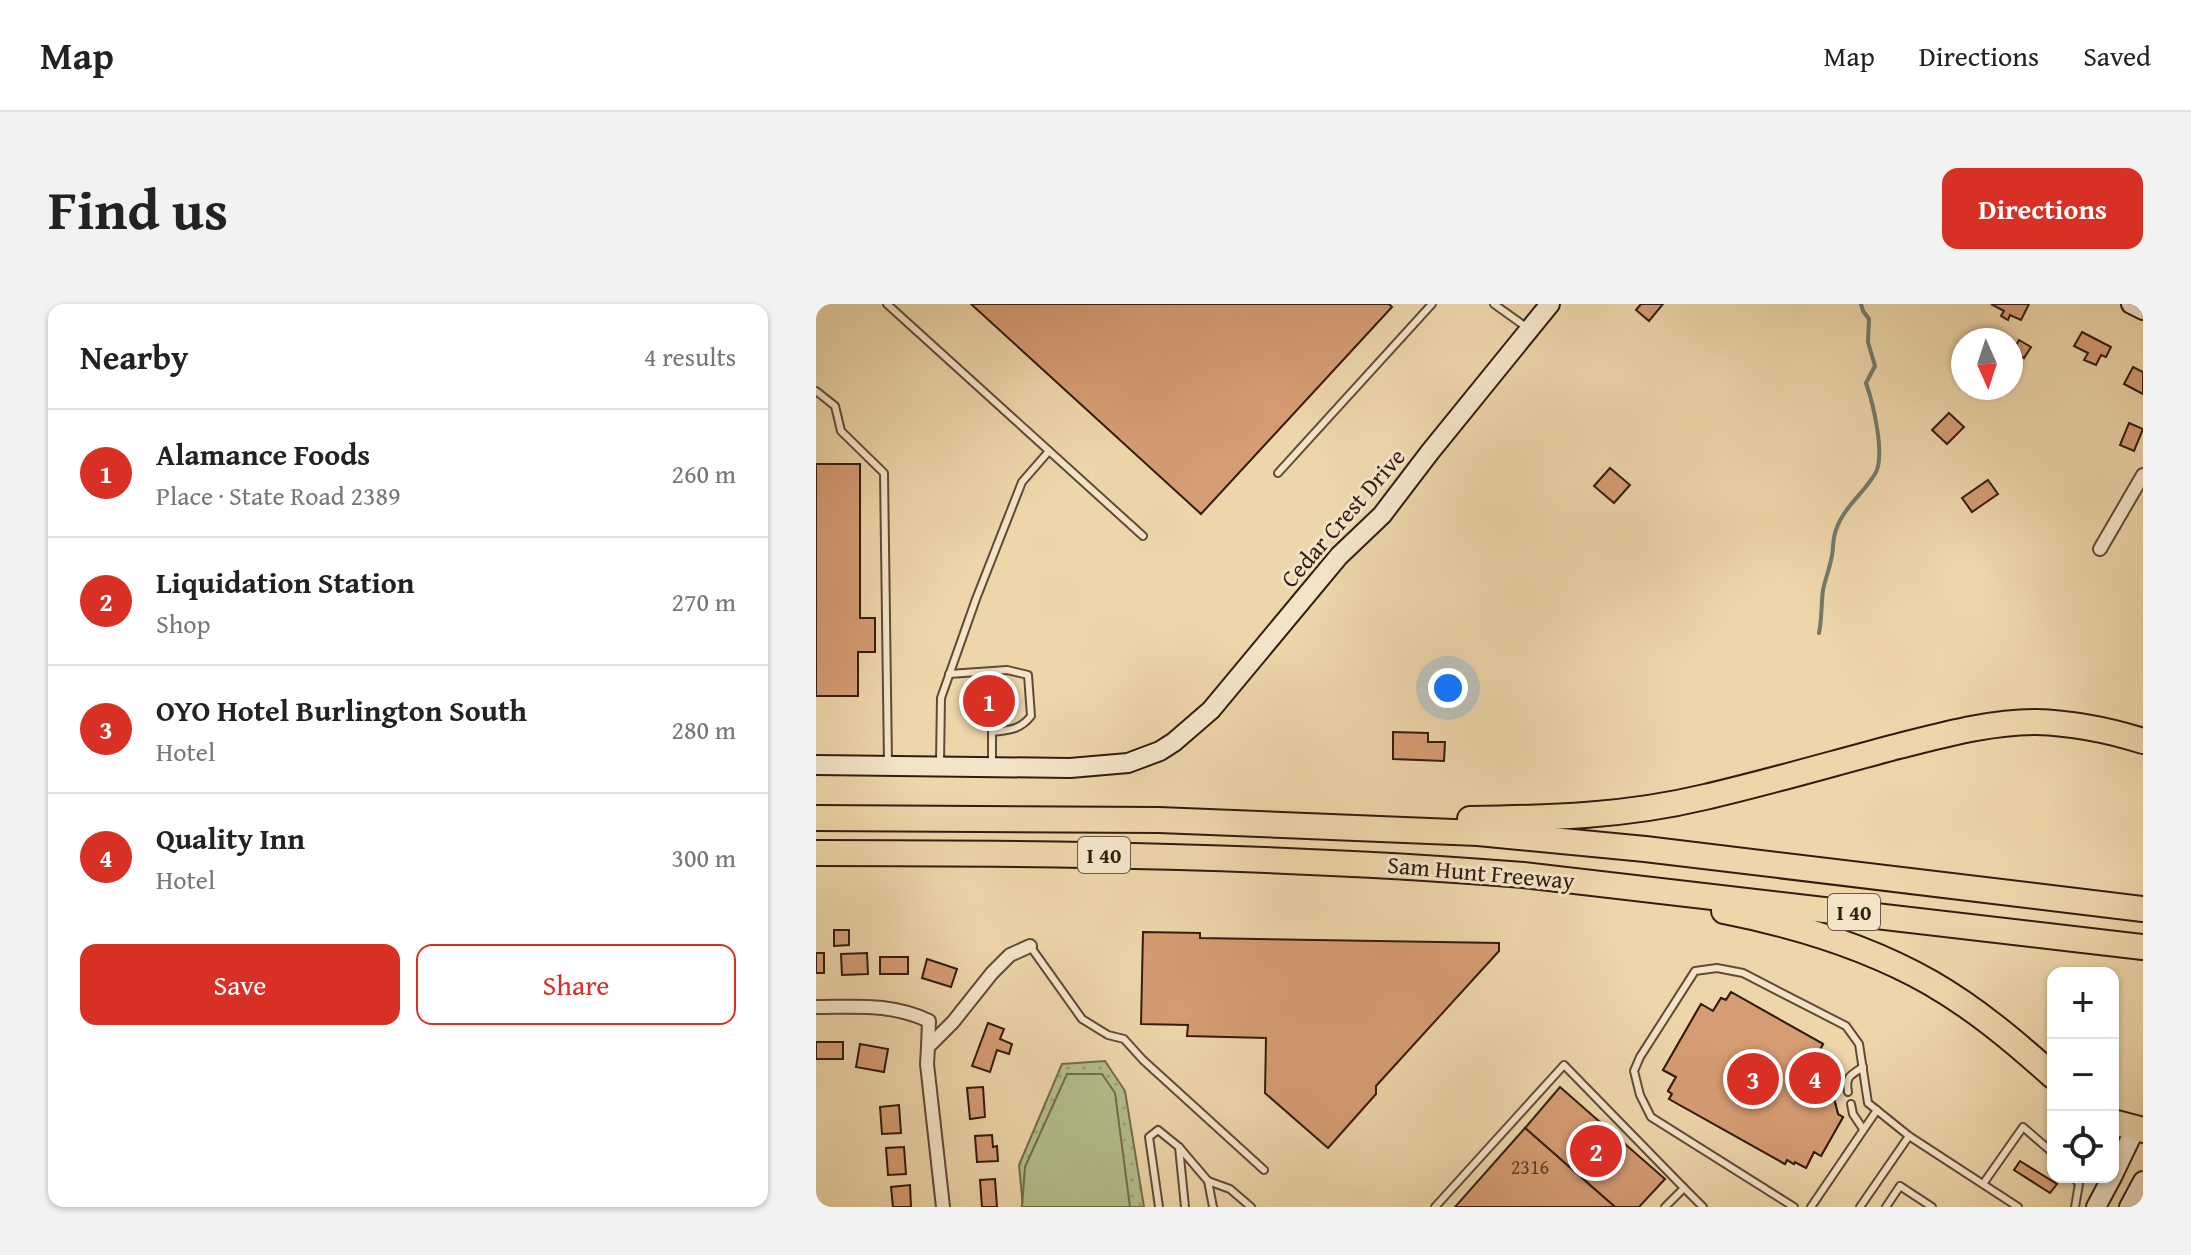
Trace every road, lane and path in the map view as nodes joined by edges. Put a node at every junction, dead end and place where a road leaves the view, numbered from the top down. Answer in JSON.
{"nodes":[{"id":1,"x":887,"y":304,"type":"edge"},
{"id":2,"x":1432,"y":304,"type":"edge"},
{"id":3,"x":1494,"y":304,"type":"edge"},
{"id":4,"x":1550,"y":304,"type":"edge"},
{"id":5,"x":2131,"y":304,"type":"edge"},
{"id":6,"x":2143,"y":310,"type":"edge"},
{"id":7,"x":1529,"y":329,"type":"junction"},
{"id":8,"x":816,"y":391,"type":"edge"},
{"id":9,"x":1049,"y":451,"type":"junction"},
{"id":10,"x":1278,"y":473,"type":"dead end"},
{"id":11,"x":2143,"y":475,"type":"edge"},
{"id":12,"x":1143,"y":536,"type":"dead end"},
{"id":13,"x":2100,"y":549,"type":"dead end"},
{"id":14,"x":949,"y":674,"type":"junction"},
{"id":15,"x":2143,"y":741,"type":"edge"},
{"id":16,"x":816,"y":765,"type":"edge"},
{"id":17,"x":888,"y":766,"type":"junction"},
{"id":18,"x":940,"y":767,"type":"junction"},
{"id":19,"x":992,"y":768,"type":"junction"},
{"id":20,"x":816,"y":818,"type":"edge"},
{"id":21,"x":1248,"y":823,"type":"junction"},
{"id":22,"x":816,"y":853,"type":"edge"},
{"id":23,"x":1565,"y":879,"type":"junction"},
{"id":24,"x":2143,"y":909,"type":"edge"},
{"id":25,"x":1030,"y":946,"type":"joint"},
{"id":26,"x":2143,"y":947,"type":"edge"},
{"id":27,"x":816,"y":1007,"type":"edge"},
{"id":28,"x":928,"y":1047,"type":"junction"},
{"id":29,"x":1863,"y":1067,"type":"junction"},
{"id":30,"x":2047,"y":1071,"type":"edge"},
{"id":31,"x":1848,"y":1092,"type":"dead end"},
{"id":32,"x":1851,"y":1104,"type":"dead end"},
{"id":33,"x":1877,"y":1110,"type":"junction"},
{"id":34,"x":2130,"y":1127,"type":"edge"},
{"id":35,"x":1864,"y":1129,"type":"junction"},
{"id":36,"x":1909,"y":1136,"type":"junction"},
{"id":37,"x":1179,"y":1147,"type":"junction"},
{"id":38,"x":2047,"y":1148,"type":"edge"},
{"id":39,"x":2119,"y":1157,"type":"edge"},
{"id":40,"x":1264,"y":1170,"type":"dead end"},
{"id":41,"x":1208,"y":1181,"type":"junction"},
{"id":42,"x":2143,"y":1181,"type":"edge"},
{"id":43,"x":2078,"y":1183,"type":"edge"},
{"id":44,"x":2108,"y":1183,"type":"edge"},
{"id":45,"x":1983,"y":1184,"type":"junction"},
{"id":46,"x":1684,"y":1188,"type":"junction"},
{"id":47,"x":943,"y":1207,"type":"edge"},
{"id":48,"x":1159,"y":1207,"type":"edge"},
{"id":49,"x":1185,"y":1207,"type":"edge"},
{"id":50,"x":1213,"y":1207,"type":"edge"},
{"id":51,"x":1251,"y":1207,"type":"edge"},
{"id":52,"x":1435,"y":1207,"type":"edge"},
{"id":53,"x":1665,"y":1207,"type":"edge"},
{"id":54,"x":1703,"y":1207,"type":"edge"},
{"id":55,"x":1794,"y":1207,"type":"edge"},
{"id":56,"x":1811,"y":1207,"type":"edge"},
{"id":57,"x":1860,"y":1207,"type":"edge"},
{"id":58,"x":1886,"y":1207,"type":"edge"},
{"id":59,"x":1932,"y":1207,"type":"edge"},
{"id":60,"x":2018,"y":1207,"type":"edge"},
{"id":61,"x":2075,"y":1207,"type":"edge"},
{"id":62,"x":2096,"y":1207,"type":"edge"},
{"id":63,"x":2129,"y":1207,"type":"edge"}],
"edges":[{"from":1,"to":9,"type":"lane"},
{"from":2,"to":10,"type":"lane"},
{"from":3,"to":7,"type":"lane"},
{"from":4,"to":7,"type":"street","name":"Cedar Crest Drive"},
{"from":5,"to":6,"type":"street"},
{"from":7,"to":19,"type":"street","name":"Cedar Crest Drive"},
{"from":8,"to":17,"type":"lane"},
{"from":9,"to":12,"type":"lane"},
{"from":9,"to":14,"type":"lane"},
{"from":11,"to":13,"type":"street"},
{"from":14,"to":18,"type":"lane"},
{"from":14,"to":19,"type":"lane"},
{"from":15,"to":21,"type":"highway"},
{"from":16,"to":17,"type":"street","name":"Cedar Crest Drive"},
{"from":17,"to":18,"type":"street","name":"Cedar Crest Drive"},
{"from":18,"to":19,"type":"street","name":"Cedar Crest Drive"},
{"from":20,"to":21,"type":"highway","name":"Sam Hunt Freeway","number":"I 40"},
{"from":21,"to":24,"type":"highway","name":"Sam Hunt Freeway","number":"I 40"},
{"from":22,"to":23,"type":"highway","name":"Sam Hunt Freeway","number":"I 40"},
{"from":23,"to":26,"type":"highway","name":"Sam Hunt Freeway","number":"I 40"},
{"from":23,"to":30,"type":"highway"},
{"from":25,"to":28,"type":"street"},
{"from":25,"to":40,"type":"lane"},
{"from":27,"to":28,"type":"street"},
{"from":28,"to":47,"type":"street"},
{"from":29,"to":31,"type":"lane"},
{"from":29,"to":33,"type":"lane"},
{"from":29,"to":55,"type":"lane"},
{"from":32,"to":35,"type":"lane"},
{"from":33,"to":35,"type":"lane"},
{"from":33,"to":36,"type":"lane"},
{"from":34,"to":39,"type":"street"},
{"from":35,"to":56,"type":"lane"},
{"from":36,"to":45,"type":"lane"},
{"from":36,"to":57,"type":"lane"},
{"from":37,"to":41,"type":"lane"},
{"from":37,"to":48,"type":"lane"},
{"from":37,"to":49,"type":"lane"},
{"from":38,"to":45,"type":"lane"},
{"from":41,"to":50,"type":"lane"},
{"from":41,"to":51,"type":"lane"},
{"from":42,"to":63,"type":"street"},
{"from":43,"to":61,"type":"lane"},
{"from":44,"to":62,"type":"street"},
{"from":45,"to":60,"type":"lane"},
{"from":46,"to":52,"type":"lane"},
{"from":46,"to":53,"type":"lane"},
{"from":46,"to":54,"type":"lane"},
{"from":58,"to":59,"type":"lane"}]}
